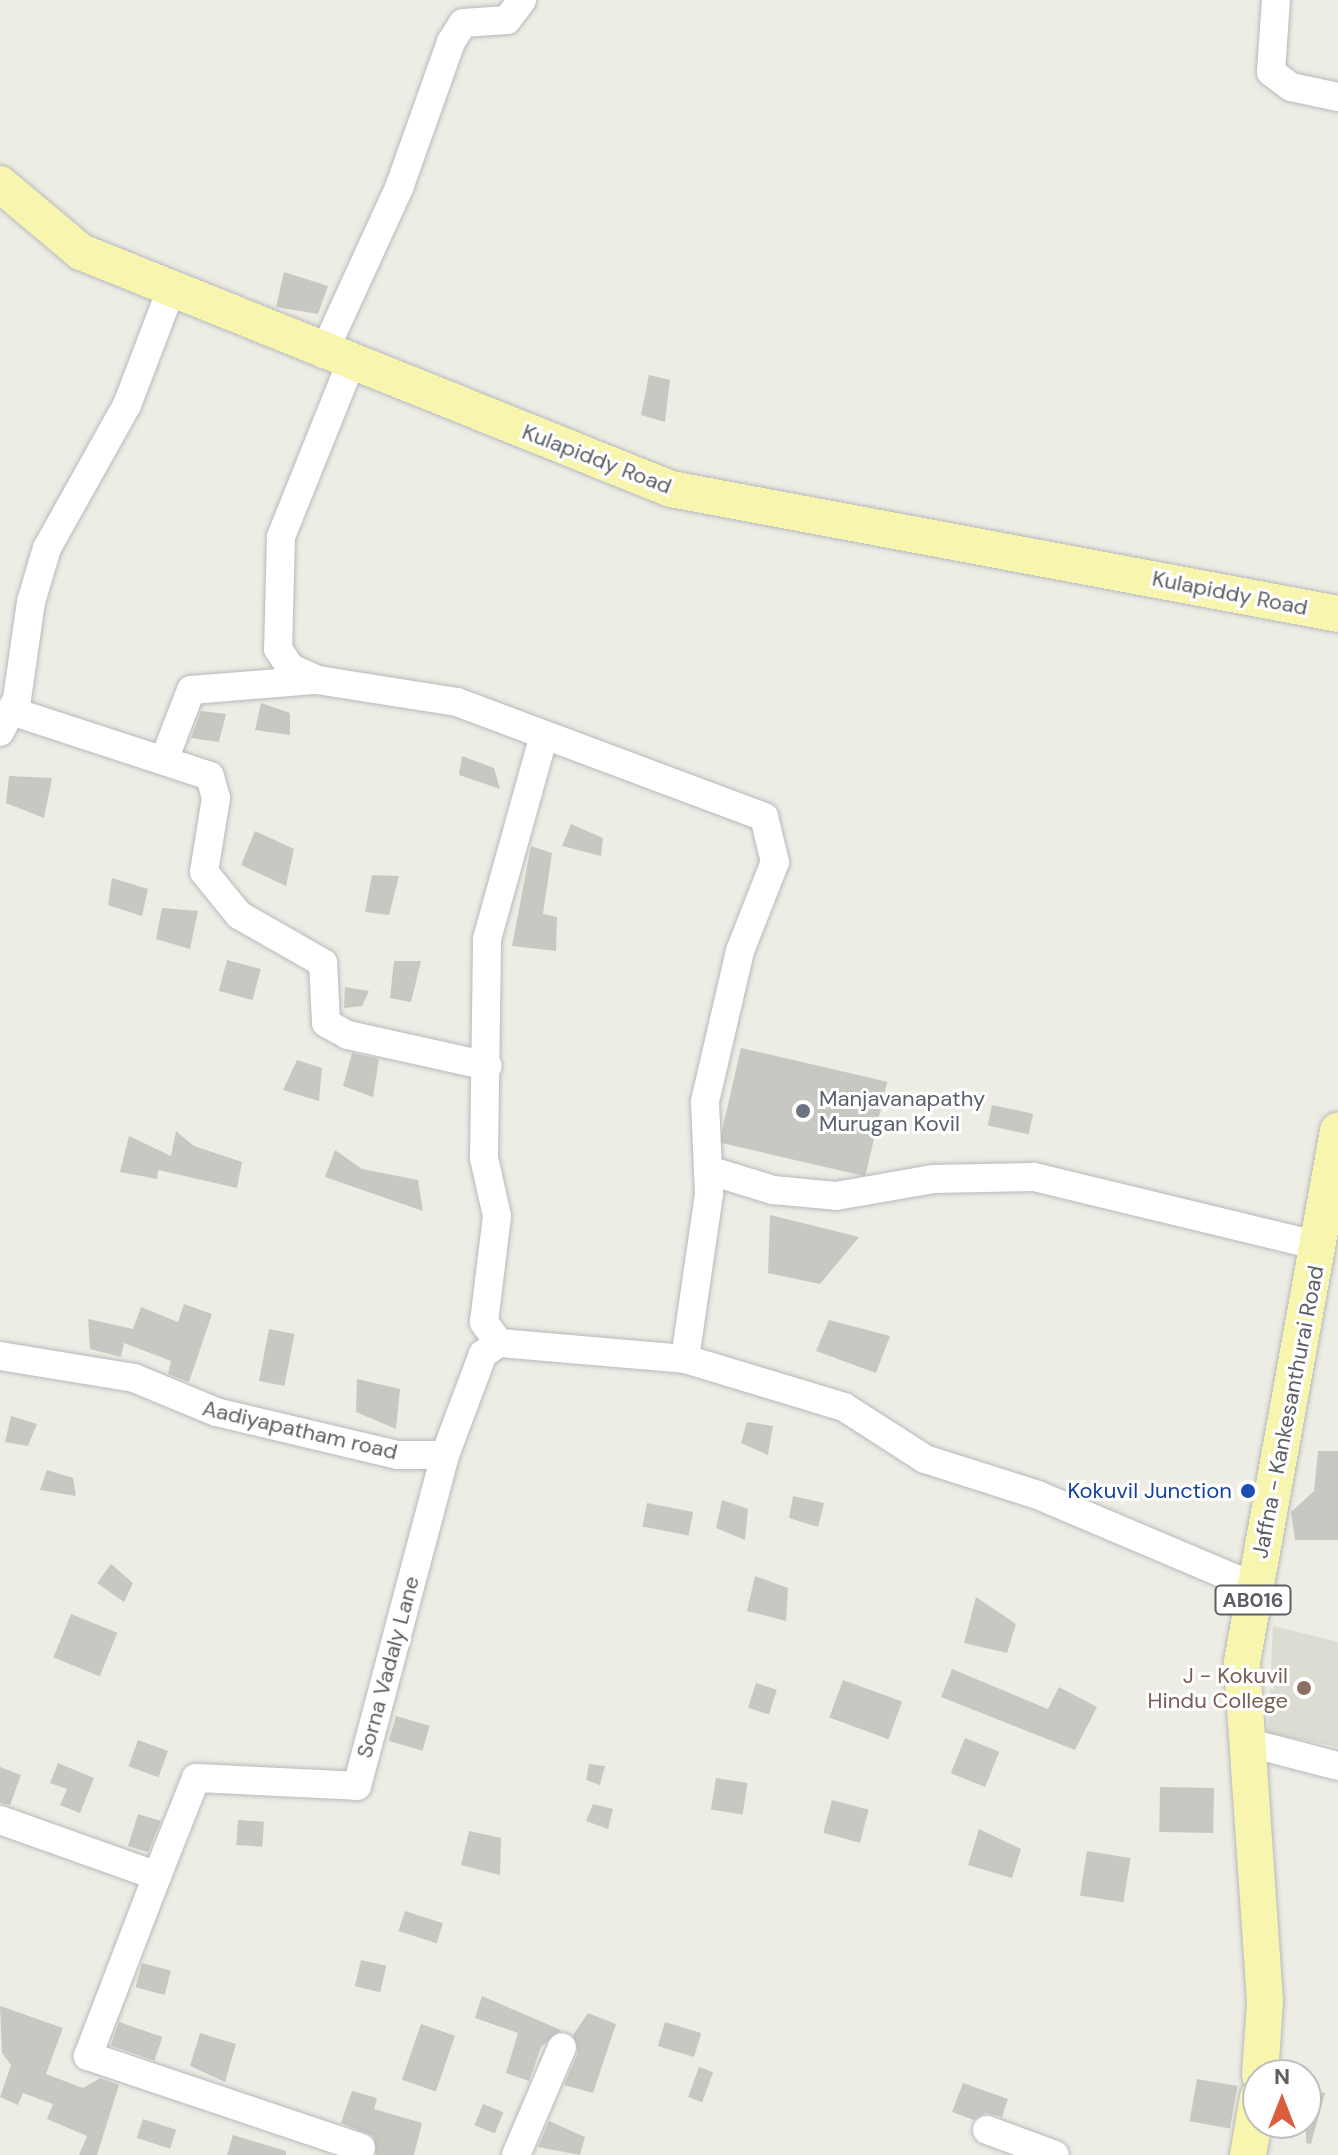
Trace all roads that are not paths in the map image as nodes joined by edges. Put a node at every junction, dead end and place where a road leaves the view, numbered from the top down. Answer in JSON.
{"nodes":[{"id":1,"x":522,"y":0,"type":"edge"},
{"id":2,"x":1276,"y":0,"type":"edge"},
{"id":3,"x":1338,"y":97,"type":"edge"},
{"id":4,"x":0,"y":184,"type":"edge"},
{"id":5,"x":171,"y":290,"type":"junction"},
{"id":6,"x":337,"y":359,"type":"junction"},
{"id":7,"x":1338,"y":614,"type":"edge"},
{"id":8,"x":318,"y":680,"type":"junction"},
{"id":9,"x":6,"y":721,"type":"edge"},
{"id":10,"x":543,"y":738,"type":"junction"},
{"id":11,"x":164,"y":760,"type":"junction"},
{"id":12,"x":488,"y":1066,"type":"junction"},
{"id":13,"x":1338,"y":1131,"type":"edge"},
{"id":14,"x":708,"y":1170,"type":"junction"},
{"id":15,"x":1319,"y":1246,"type":"junction"},
{"id":16,"x":499,"y":1343,"type":"junction"},
{"id":17,"x":0,"y":1356,"type":"edge"},
{"id":18,"x":685,"y":1359,"type":"junction"},
{"id":19,"x":445,"y":1455,"type":"junction"},
{"id":20,"x":1255,"y":1587,"type":"junction"},
{"id":21,"x":1246,"y":1742,"type":"junction"},
{"id":22,"x":1338,"y":1766,"type":"edge"},
{"id":23,"x":0,"y":1820,"type":"edge"},
{"id":24,"x":157,"y":1876,"type":"junction"},
{"id":25,"x":562,"y":2047,"type":"dead end"},
{"id":26,"x":1261,"y":2059,"type":"edge"},
{"id":27,"x":987,"y":2130,"type":"dead end"},
{"id":28,"x":300,"y":2142,"type":"edge"},
{"id":29,"x":361,"y":2148,"type":"dead end"},
{"id":30,"x":516,"y":2155,"type":"edge"},
{"id":31,"x":1055,"y":2155,"type":"edge"}],
"edges":[{"from":1,"to":6,"type":"street"},
{"from":2,"to":3,"type":"street"},
{"from":4,"to":5,"type":"main road","name":"Kulapiddy Road"},
{"from":5,"to":6,"type":"main road","name":"Kulapiddy Road"},
{"from":5,"to":9,"type":"street"},
{"from":6,"to":7,"type":"main road","name":"Kulapiddy Road"},
{"from":6,"to":8,"type":"street"},
{"from":8,"to":10,"type":"street"},
{"from":8,"to":11,"type":"street"},
{"from":9,"to":11,"type":"street"},
{"from":10,"to":12,"type":"street"},
{"from":10,"to":14,"type":"street"},
{"from":11,"to":12,"type":"street"},
{"from":12,"to":16,"type":"street"},
{"from":13,"to":15,"type":"main road","name":"Jaffna - Kankesanthurai Road","number":"AB016"},
{"from":14,"to":15,"type":"street"},
{"from":14,"to":18,"type":"street"},
{"from":15,"to":20,"type":"main road","name":"Jaffna - Kankesanthurai Road","number":"AB016"},
{"from":16,"to":18,"type":"street"},
{"from":16,"to":19,"type":"street"},
{"from":17,"to":19,"type":"street","name":"Aadiyapatham road"},
{"from":18,"to":20,"type":"street"},
{"from":19,"to":24,"type":"street","name":"Sorna Vadaly Lane"},
{"from":20,"to":21,"type":"main road","name":"Jaffna - Kankesanthurai Road","number":"AB016"},
{"from":21,"to":22,"type":"street"},
{"from":21,"to":26,"type":"main road","name":"Jaffna - Kankesanthurai Road","number":"AB016"},
{"from":23,"to":24,"type":"street"},
{"from":24,"to":28,"type":"street"},
{"from":25,"to":30,"type":"street"},
{"from":27,"to":31,"type":"street"},
{"from":28,"to":29,"type":"street"}]}
